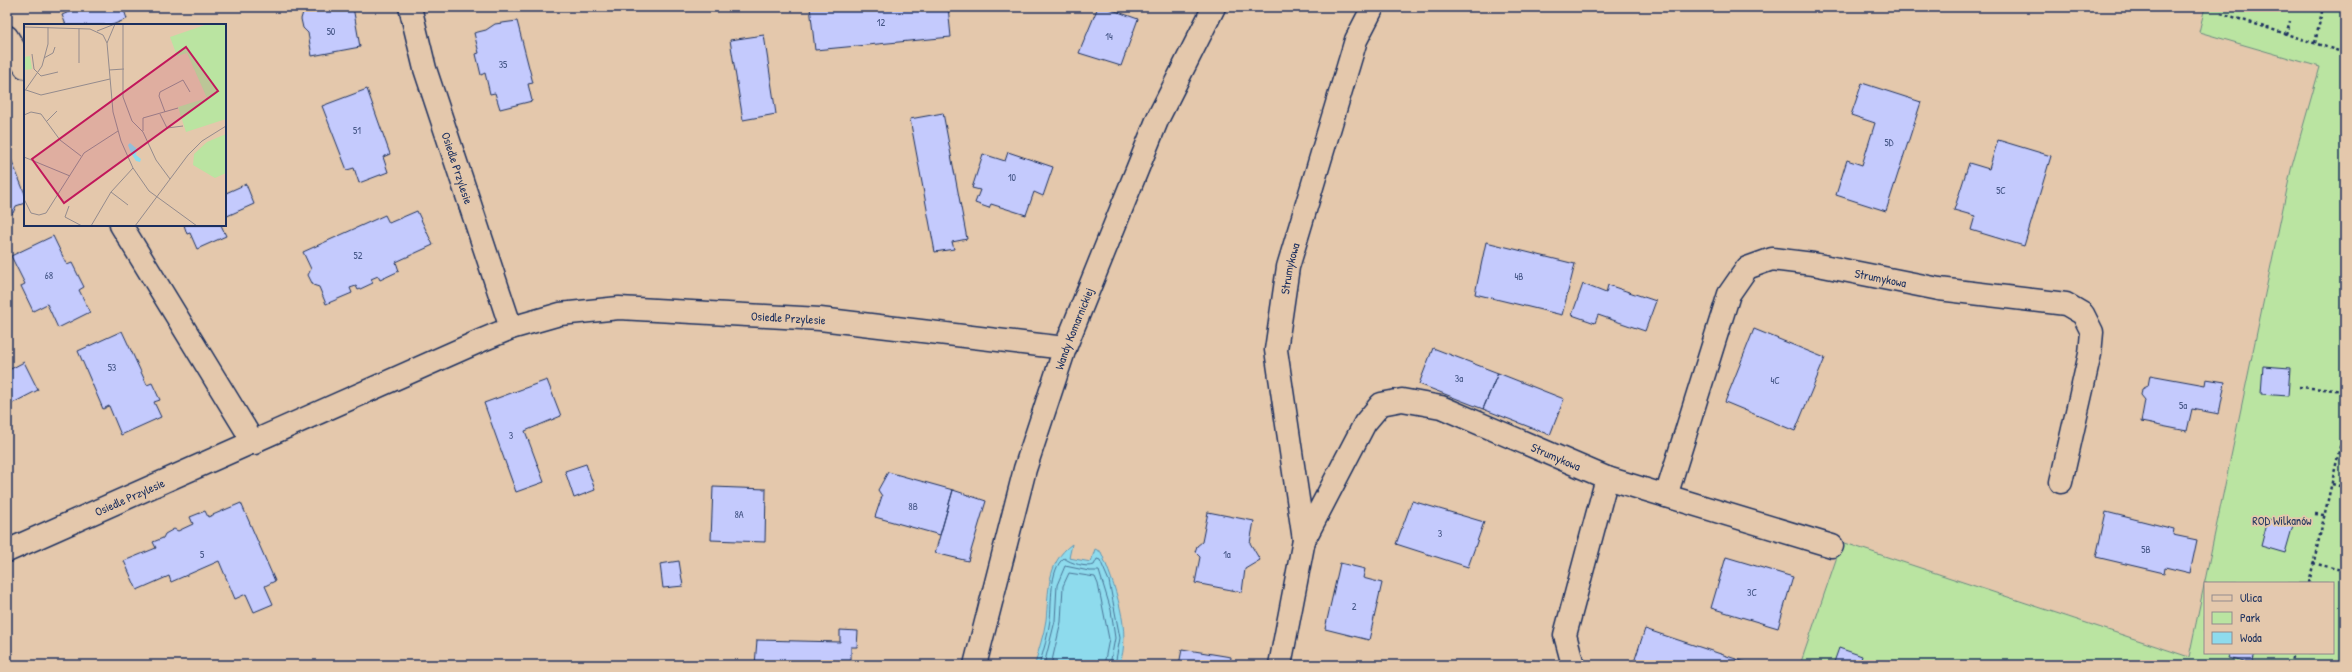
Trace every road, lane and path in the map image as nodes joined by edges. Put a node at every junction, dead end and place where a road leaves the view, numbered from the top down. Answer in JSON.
{"nodes":[{"id":1,"x":410,"y":7,"type":"edge"},
{"id":2,"x":1214,"y":7,"type":"edge"},
{"id":3,"x":1373,"y":7,"type":"edge"},
{"id":4,"x":2323,"y":7,"type":"edge"},
{"id":5,"x":2220,"y":13,"type":"dead end"},
{"id":6,"x":2290,"y":21,"type":"dead end"},
{"id":7,"x":2286,"y":34,"type":"junction"},
{"id":8,"x":7,"y":37,"type":"edge"},
{"id":9,"x":2315,"y":43,"type":"junction"},
{"id":10,"x":2345,"y":53,"type":"edge"},
{"id":11,"x":24,"y":64,"type":"edge"},
{"id":12,"x":122,"y":226,"type":"edge"},
{"id":13,"x":512,"y":328,"type":"junction"},
{"id":14,"x":1065,"y":348,"type":"junction"},
{"id":15,"x":2299,"y":387,"type":"dead end"},
{"id":16,"x":2345,"y":391,"type":"edge"},
{"id":17,"x":2345,"y":425,"type":"edge"},
{"id":18,"x":254,"y":443,"type":"junction"},
{"id":19,"x":1607,"y":478,"type":"junction"},
{"id":20,"x":2061,"y":482,"type":"dead end"},
{"id":21,"x":2332,"y":484,"type":"junction"},
{"id":22,"x":2340,"y":486,"type":"dead end"},
{"id":23,"x":1666,"y":496,"type":"junction"},
{"id":24,"x":2315,"y":514,"type":"dead end"},
{"id":25,"x":2324,"y":515,"type":"junction"},
{"id":26,"x":1304,"y":540,"type":"junction"},
{"id":27,"x":1832,"y":546,"type":"dead end"},
{"id":28,"x":7,"y":551,"type":"edge"},
{"id":29,"x":2313,"y":564,"type":"junction"},
{"id":30,"x":2345,"y":571,"type":"edge"},
{"id":31,"x":2309,"y":582,"type":"edge"},
{"id":32,"x":2293,"y":654,"type":"edge"},
{"id":33,"x":975,"y":665,"type":"edge"},
{"id":34,"x":1280,"y":665,"type":"edge"},
{"id":35,"x":1573,"y":665,"type":"edge"},
{"id":36,"x":2290,"y":665,"type":"edge"}],
"edges":[{"from":1,"to":13,"type":"street","name":"Osiedle Przylesie"},
{"from":2,"to":14,"type":"street","name":"Wandy Komarnickiej"},
{"from":3,"to":26,"type":"street","name":"Strumykowa"},
{"from":4,"to":9,"type":"path"},
{"from":5,"to":7,"type":"path"},
{"from":6,"to":7,"type":"path"},
{"from":7,"to":9,"type":"path"},
{"from":8,"to":11,"type":"street"},
{"from":9,"to":10,"type":"path"},
{"from":12,"to":18,"type":"street"},
{"from":13,"to":14,"type":"street","name":"Osiedle Przylesie"},
{"from":13,"to":18,"type":"street","name":"Osiedle Przylesie"},
{"from":14,"to":33,"type":"street","name":"Wandy Komarnickiej"},
{"from":15,"to":16,"type":"path"},
{"from":17,"to":21,"type":"path"},
{"from":18,"to":28,"type":"street","name":"Osiedle Przylesie"},
{"from":19,"to":23,"type":"street","name":"Strumykowa"},
{"from":19,"to":26,"type":"street","name":"Strumykowa"},
{"from":19,"to":35,"type":"street"},
{"from":20,"to":23,"type":"street","name":"Strumykowa"},
{"from":21,"to":22,"type":"path"},
{"from":21,"to":25,"type":"path"},
{"from":23,"to":27,"type":"street","name":"Strumykowa"},
{"from":24,"to":25,"type":"path"},
{"from":25,"to":29,"type":"path"},
{"from":26,"to":34,"type":"street","name":"Strumykowa"},
{"from":29,"to":30,"type":"path"},
{"from":29,"to":31,"type":"path"},
{"from":32,"to":36,"type":"path"}]}
